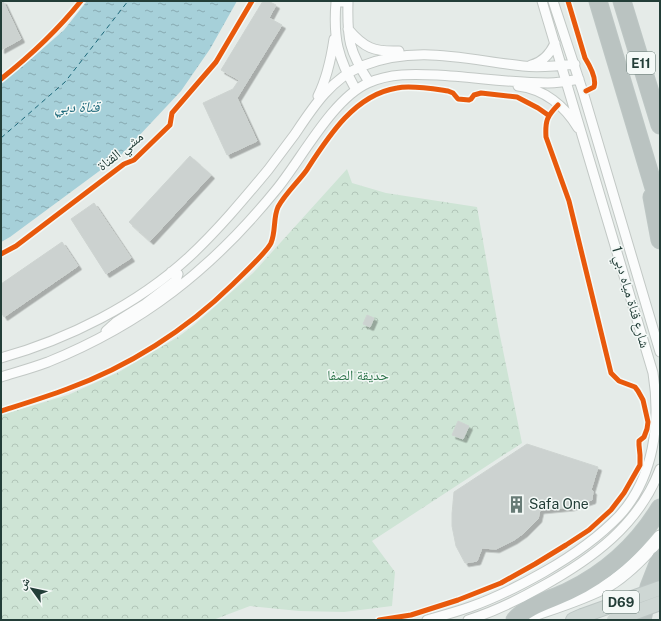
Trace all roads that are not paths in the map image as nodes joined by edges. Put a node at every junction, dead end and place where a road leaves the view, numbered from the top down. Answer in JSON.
{"nodes":[{"id":1,"x":542,"y":1,"type":"edge"},
{"id":2,"x":553,"y":1,"type":"edge"},
{"id":3,"x":598,"y":1,"type":"edge"},
{"id":4,"x":622,"y":1,"type":"edge"},
{"id":5,"x":348,"y":29,"type":"junction"},
{"id":6,"x":335,"y":34,"type":"junction"},
{"id":7,"x":555,"y":43,"type":"junction"},
{"id":8,"x":418,"y":54,"type":"junction"},
{"id":9,"x":575,"y":64,"type":"junction"},
{"id":10,"x":562,"y":66,"type":"junction"},
{"id":11,"x":359,"y":67,"type":"junction"},
{"id":12,"x":525,"y":67,"type":"junction"},
{"id":13,"x":347,"y":74,"type":"junction"},
{"id":14,"x":475,"y":77,"type":"junction"},
{"id":15,"x":579,"y":79,"type":"junction"},
{"id":16,"x":566,"y":81,"type":"junction"},
{"id":17,"x":369,"y":82,"type":"junction"},
{"id":18,"x":356,"y":90,"type":"junction"},
{"id":19,"x":309,"y":112,"type":"junction"},
{"id":20,"x":660,"y":125,"type":"edge"},
{"id":21,"x":583,"y":136,"type":"junction"},
{"id":22,"x":649,"y":173,"type":"junction"},
{"id":23,"x":660,"y":208,"type":"edge"},
{"id":24,"x":660,"y":240,"type":"edge"},
{"id":25,"x":171,"y":272,"type":"junction"},
{"id":26,"x":102,"y":337,"type":"junction"},
{"id":27,"x":660,"y":352,"type":"edge"},
{"id":28,"x":1,"y":358,"type":"edge"},
{"id":29,"x":1,"y":376,"type":"edge"},
{"id":30,"x":660,"y":468,"type":"edge"},
{"id":31,"x":660,"y":508,"type":"edge"},
{"id":32,"x":660,"y":537,"type":"edge"},
{"id":33,"x":660,"y":560,"type":"edge"},
{"id":34,"x":660,"y":588,"type":"edge"},
{"id":35,"x":660,"y":603,"type":"edge"},
{"id":36,"x":577,"y":618,"type":"edge"},
{"id":37,"x":427,"y":620,"type":"edge"},
{"id":38,"x":468,"y":620,"type":"edge"},
{"id":39,"x":516,"y":620,"type":"edge"},
{"id":40,"x":614,"y":620,"type":"edge"},
{"id":41,"x":642,"y":620,"type":"edge"}],
"edges":[{"from":1,"to":7,"type":"street","name":"شارع قناة مياه دبي 1"},
{"from":2,"to":9,"type":"street","name":"شارع قناة مياه دبي 1"},
{"from":3,"to":22,"type":"highway"},
{"from":4,"to":20,"type":"highway","number":"E11"},
{"from":5,"to":6,"type":"street"},
{"from":5,"to":8,"type":"street"},
{"from":5,"to":11,"type":"street"},
{"from":6,"to":13,"type":"street"},
{"from":6,"to":19,"type":"street"},
{"from":7,"to":10,"type":"street","name":"شارع قناة مياه دبي 1"},
{"from":7,"to":12,"type":"street"},
{"from":8,"to":11,"type":"street"},
{"from":8,"to":12,"type":"street"},
{"from":9,"to":10,"type":"street"},
{"from":9,"to":15,"type":"street","name":"شارع قناة مياه دبي 1"},
{"from":10,"to":12,"type":"street"},
{"from":10,"to":16,"type":"street","name":"شارع قناة مياه دبي 1"},
{"from":11,"to":13,"type":"street"},
{"from":11,"to":17,"type":"street"},
{"from":13,"to":18,"type":"street"},
{"from":13,"to":19,"type":"street"},
{"from":14,"to":16,"type":"street"},
{"from":14,"to":17,"type":"street"},
{"from":14,"to":21,"type":"street"},
{"from":15,"to":16,"type":"street"},
{"from":15,"to":27,"type":"street","name":"شارع قناة مياه دبي 1"},
{"from":16,"to":21,"type":"street","name":"شارع قناة مياه دبي 1"},
{"from":17,"to":18,"type":"street"},
{"from":18,"to":26,"type":"street"},
{"from":19,"to":25,"type":"street"},
{"from":21,"to":37,"type":"street","name":"شارع قناة مياه دبي 1"},
{"from":22,"to":23,"type":"highway"},
{"from":22,"to":24,"type":"highway"},
{"from":25,"to":26,"type":"street"},
{"from":25,"to":28,"type":"street"},
{"from":26,"to":29,"type":"street"},
{"from":30,"to":38,"type":"street"},
{"from":31,"to":39,"type":"highway"},
{"from":32,"to":39,"type":"main road"},
{"from":33,"to":41,"type":"highway"},
{"from":34,"to":36,"type":"main road","number":"D69","bridge":true},
{"from":35,"to":40,"type":"main road","number":"D69","bridge":true}]}
